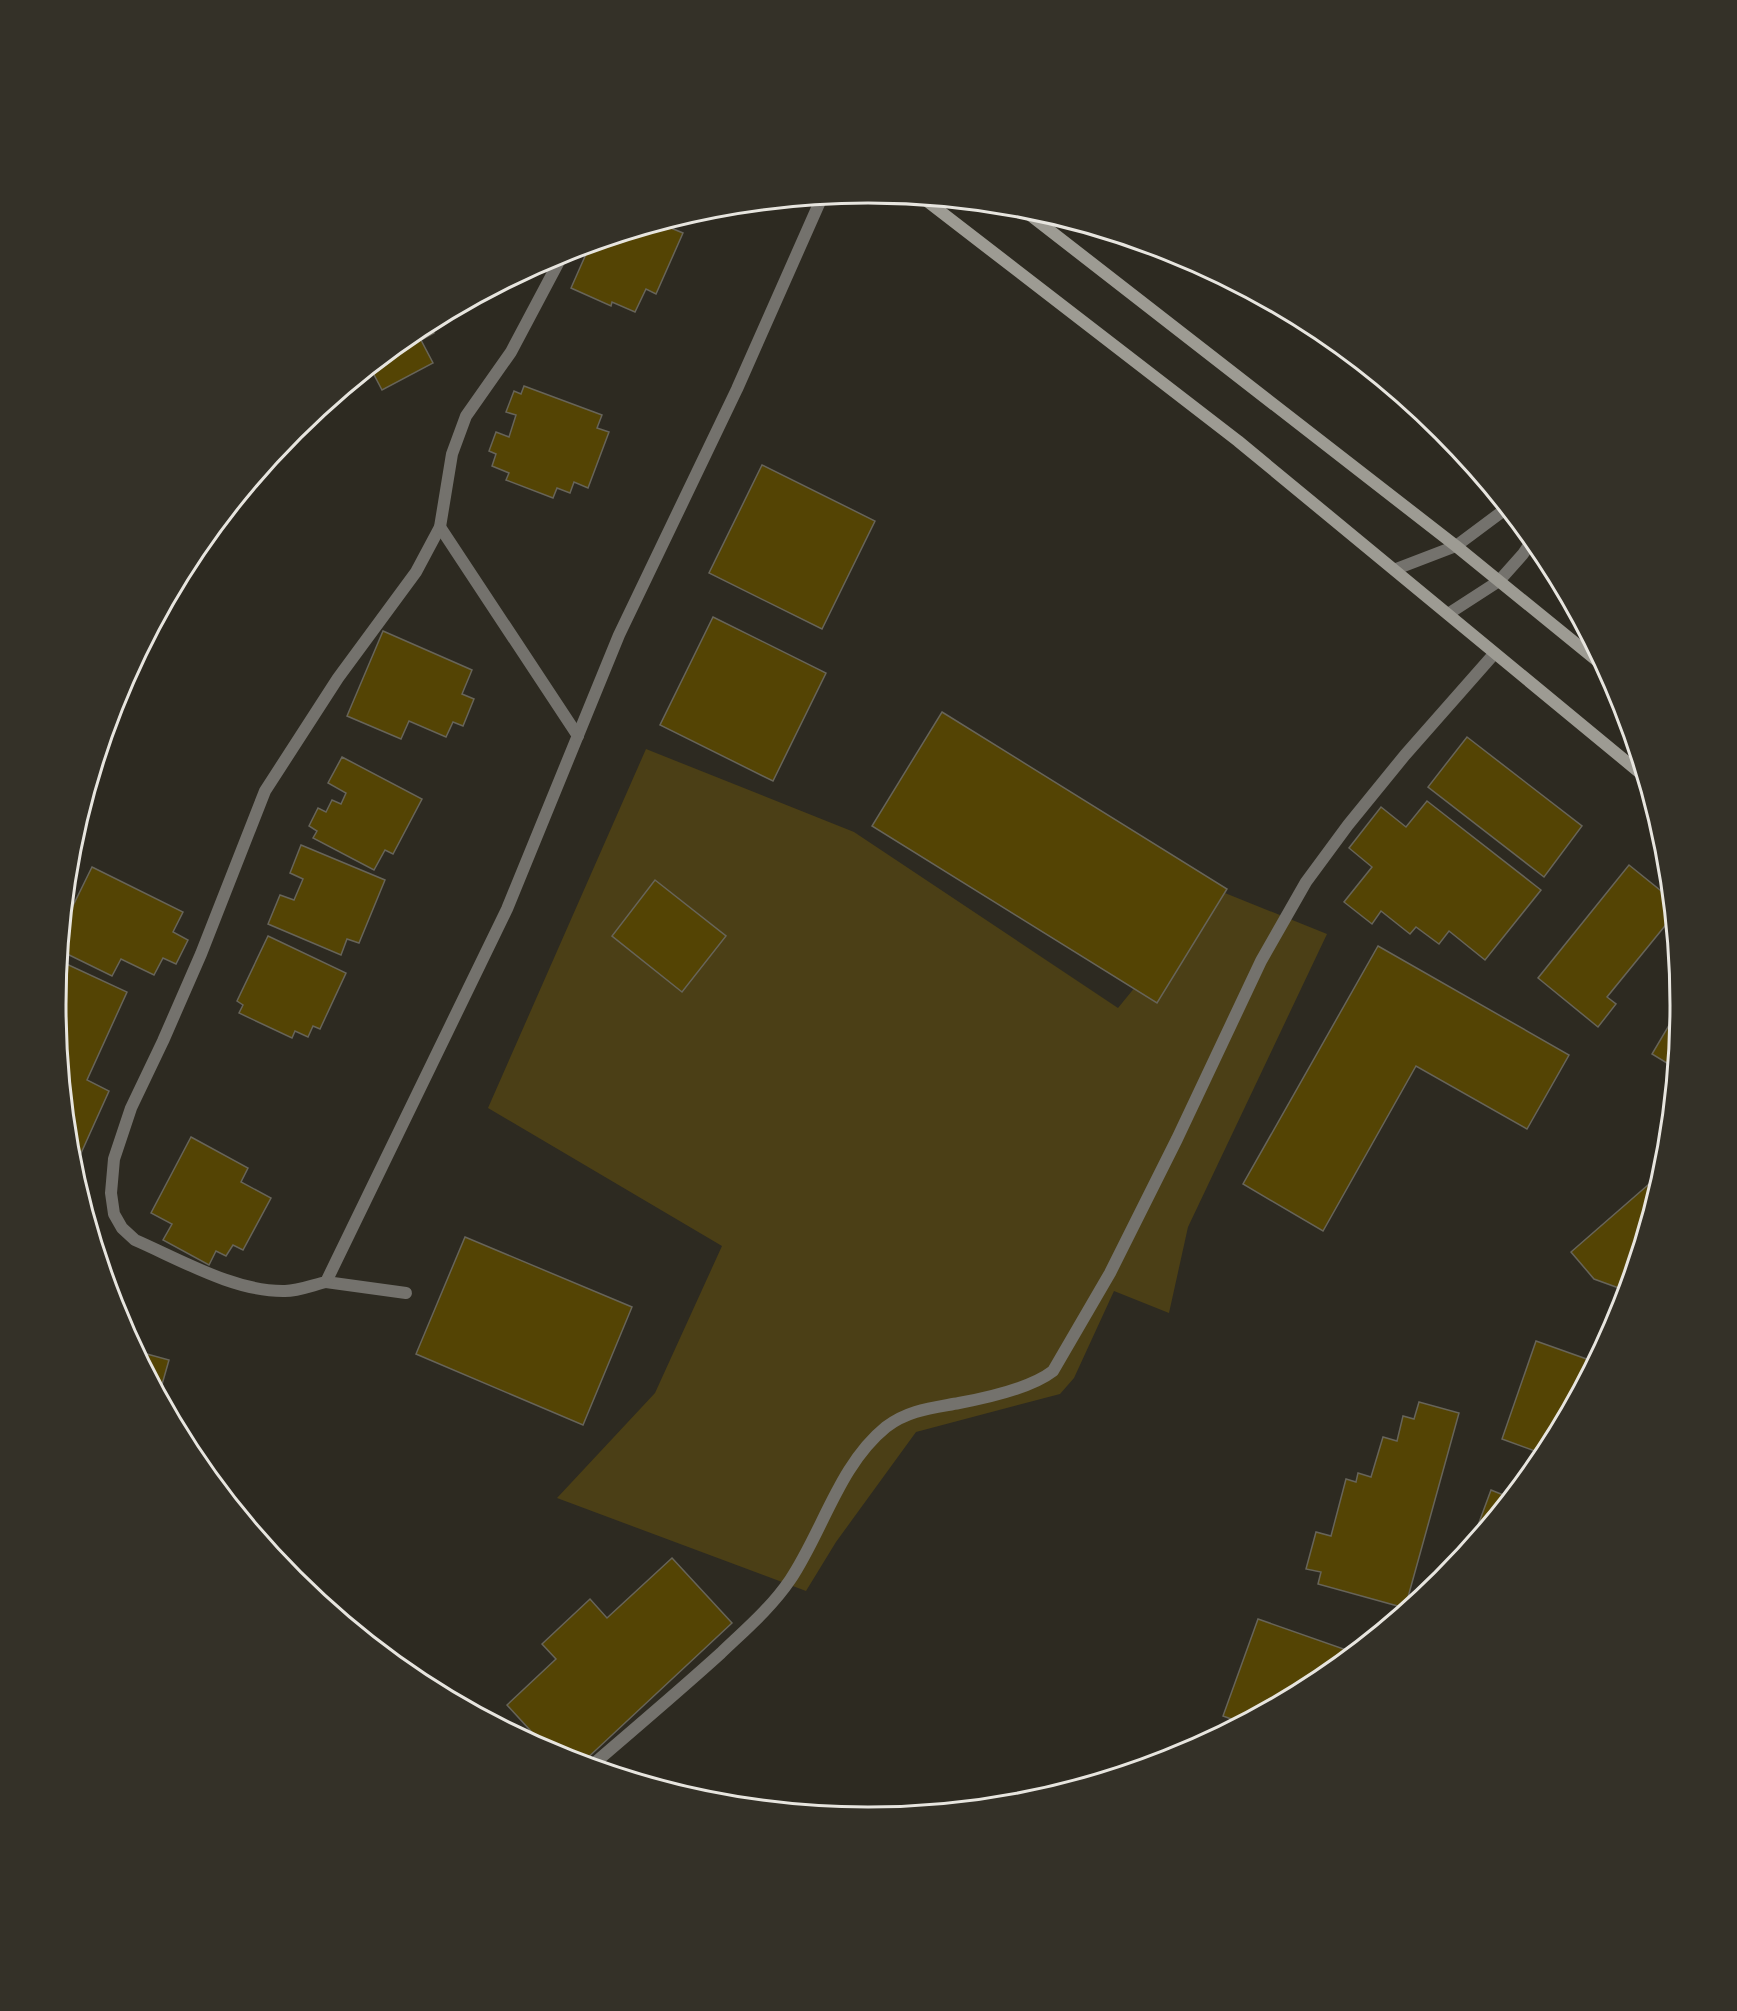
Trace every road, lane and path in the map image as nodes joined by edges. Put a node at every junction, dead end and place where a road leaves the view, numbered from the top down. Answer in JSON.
{"nodes":[{"id":1,"x":818,"y":205,"type":"edge"},
{"id":2,"x":934,"y":206,"type":"edge"},
{"id":3,"x":1038,"y":221,"type":"edge"},
{"id":4,"x":557,"y":266,"type":"edge"},
{"id":5,"x":1501,"y":512,"type":"edge"},
{"id":6,"x":440,"y":527,"type":"junction"},
{"id":7,"x":1456,"y":546,"type":"junction"},
{"id":8,"x":1527,"y":548,"type":"edge"},
{"id":9,"x":1396,"y":569,"type":"junction"},
{"id":10,"x":1499,"y":581,"type":"junction"},
{"id":11,"x":1448,"y":614,"type":"junction"},
{"id":12,"x":1494,"y":654,"type":"junction"},
{"id":13,"x":1590,"y":655,"type":"edge"},
{"id":14,"x":578,"y":736,"type":"junction"},
{"id":15,"x":1635,"y":768,"type":"edge"},
{"id":16,"x":326,"y":1282,"type":"junction"},
{"id":17,"x":406,"y":1293,"type":"dead end"},
{"id":18,"x":598,"y":1760,"type":"edge"}],
"edges":[{"from":1,"to":14,"type":"street"},
{"from":2,"to":9,"type":"street"},
{"from":3,"to":7,"type":"street"},
{"from":4,"to":6,"type":"street"},
{"from":5,"to":7,"type":"street"},
{"from":6,"to":14,"type":"street"},
{"from":6,"to":16,"type":"street"},
{"from":7,"to":9,"type":"street"},
{"from":7,"to":10,"type":"street"},
{"from":8,"to":10,"type":"street"},
{"from":9,"to":11,"type":"street"},
{"from":10,"to":11,"type":"street"},
{"from":10,"to":13,"type":"street"},
{"from":11,"to":12,"type":"street"},
{"from":12,"to":15,"type":"street"},
{"from":12,"to":18,"type":"street"},
{"from":14,"to":16,"type":"street"},
{"from":16,"to":17,"type":"street"}]}
